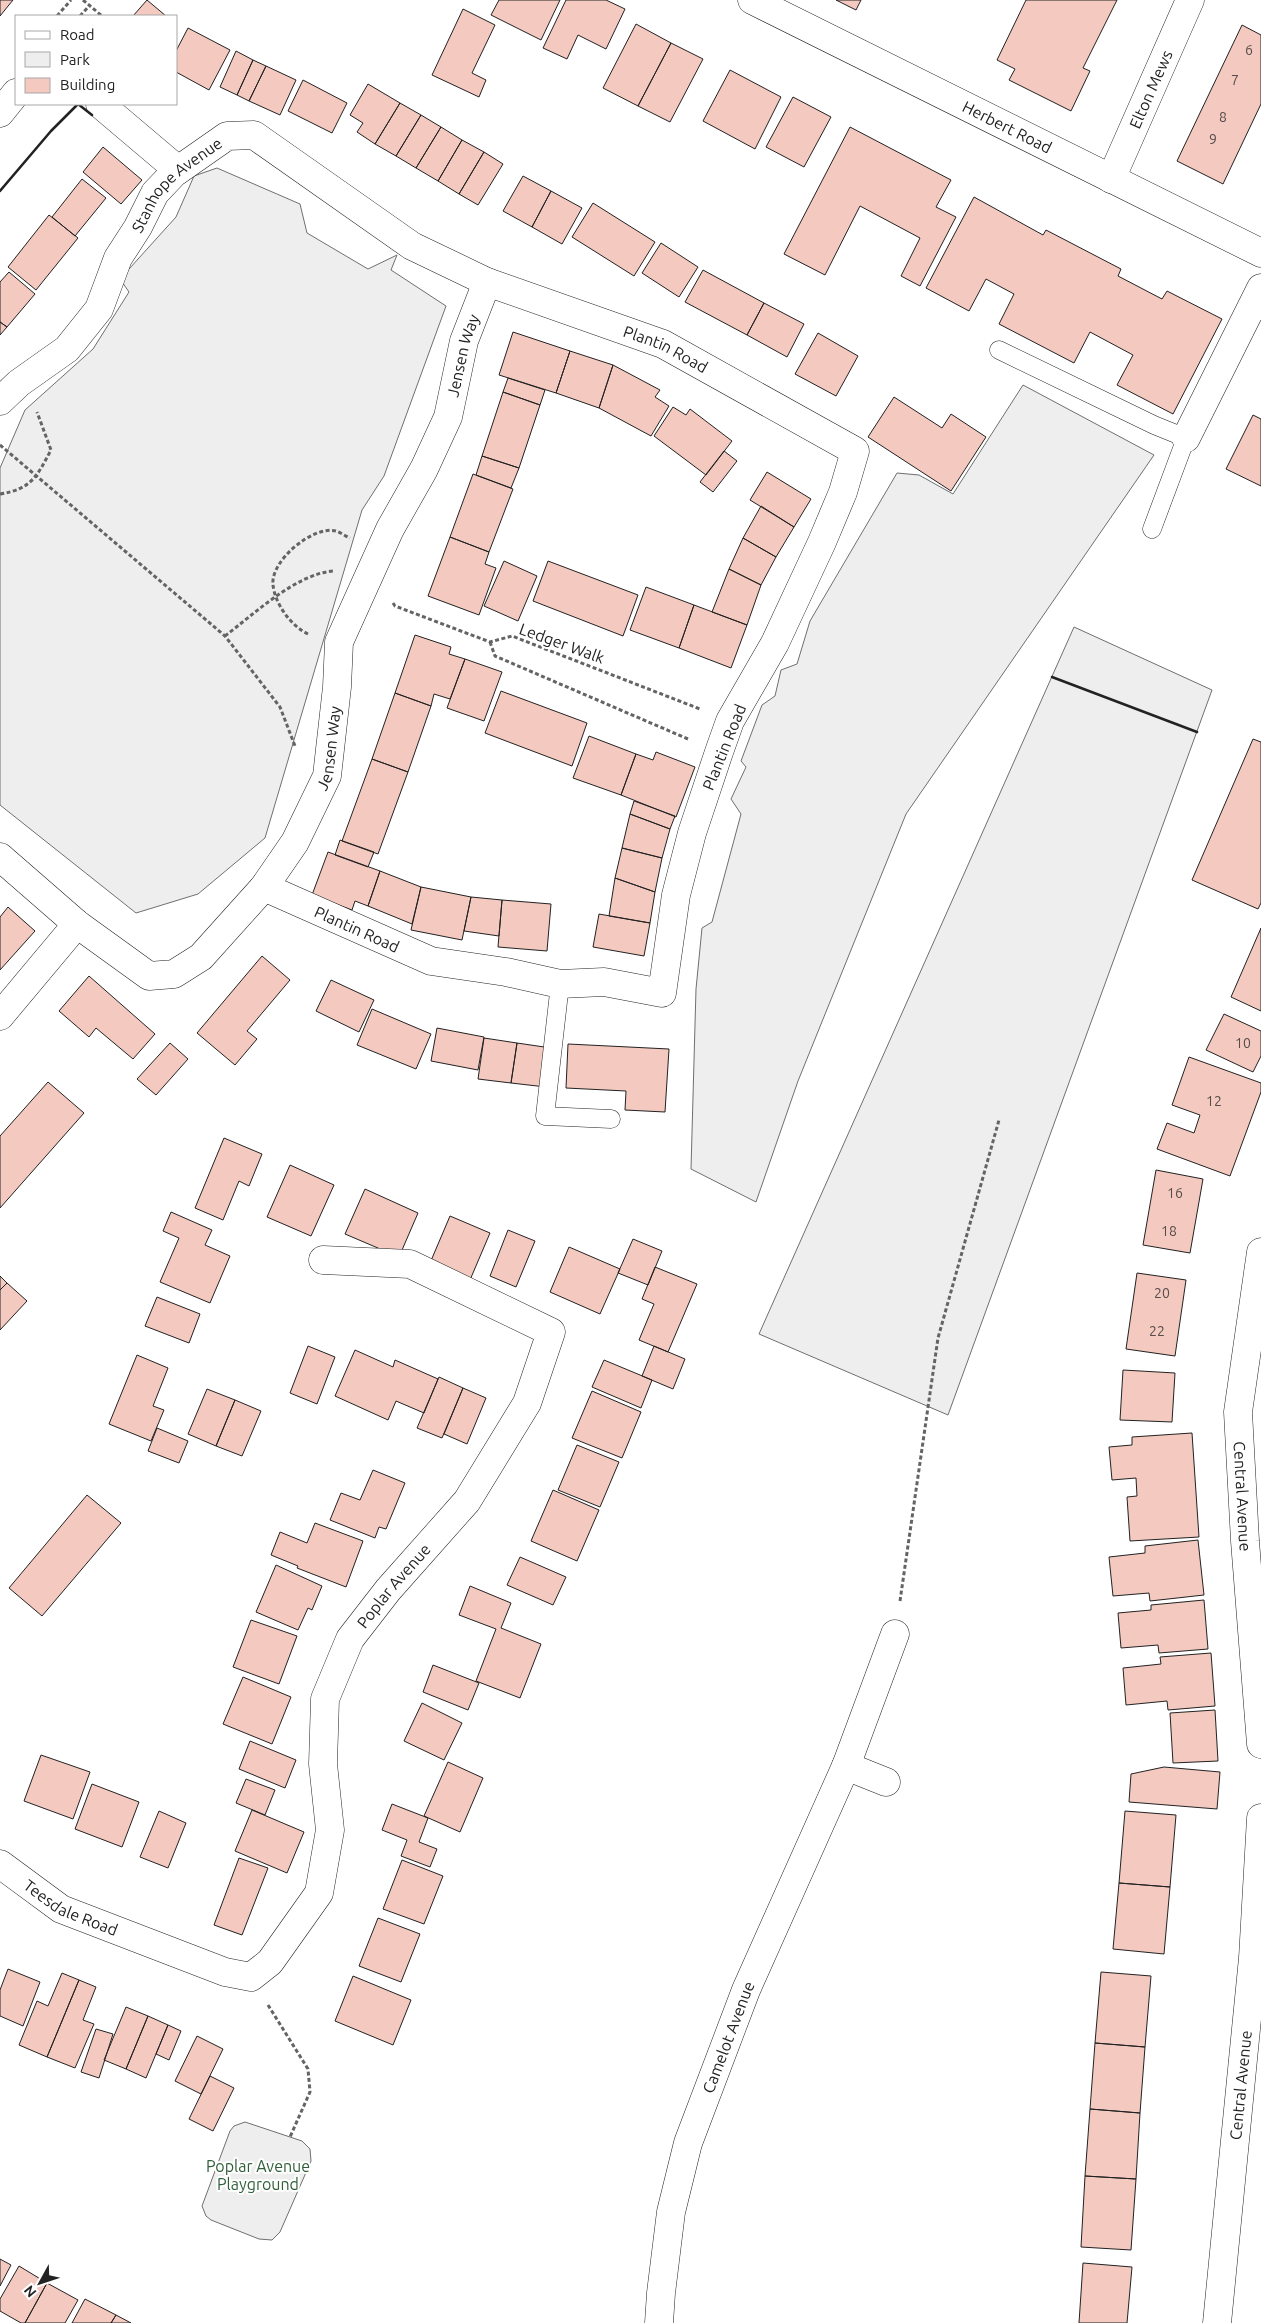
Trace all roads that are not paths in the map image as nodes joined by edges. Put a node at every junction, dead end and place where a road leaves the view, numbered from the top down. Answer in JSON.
{"nodes":[{"id":1,"x":752,"y":0,"type":"edge"},
{"id":2,"x":1190,"y":0,"type":"edge"},
{"id":3,"x":15,"y":94,"type":"edge"},
{"id":4,"x":101,"y":105,"type":"edge"},
{"id":5,"x":0,"y":113,"type":"edge"},
{"id":6,"x":178,"y":170,"type":"junction"},
{"id":7,"x":1111,"y":179,"type":"junction"},
{"id":8,"x":1261,"y":253,"type":"edge"},
{"id":9,"x":487,"y":282,"type":"junction"},
{"id":10,"x":1261,"y":288,"type":"edge"},
{"id":11,"x":1000,"y":350,"type":"dead end"},
{"id":12,"x":9,"y":393,"type":"edge"},
{"id":13,"x":1186,"y":438,"type":"junction"},
{"id":14,"x":1152,"y":528,"type":"dead end"},
{"id":15,"x":0,"y":857,"type":"edge"},
{"id":16,"x":264,"y":887,"type":"junction"},
{"id":17,"x":77,"y":924,"type":"junction"},
{"id":18,"x":560,"y":984,"type":"junction"},
{"id":19,"x":0,"y":1016,"type":"edge"},
{"id":20,"x":611,"y":1119,"type":"dead end"},
{"id":21,"x":1261,"y":1252,"type":"edge"},
{"id":22,"x":323,"y":1260,"type":"dead end"},
{"id":23,"x":895,"y":1634,"type":"road end"},
{"id":24,"x":1261,"y":1744,"type":"edge"},
{"id":25,"x":846,"y":1766,"type":"junction"},
{"id":26,"x":886,"y":1782,"type":"dead end"},
{"id":27,"x":1261,"y":1818,"type":"edge"},
{"id":28,"x":0,"y":1864,"type":"edge"},
{"id":29,"x":148,"y":1943,"type":"joint"},
{"id":30,"x":659,"y":2323,"type":"edge"},
{"id":31,"x":1217,"y":2323,"type":"edge"}],
"edges":[{"from":1,"to":7,"type":"street","name":"Herbert Road"},
{"from":2,"to":7,"type":"street","name":"Elton Mews"},
{"from":3,"to":5,"type":"street"},
{"from":4,"to":6,"type":"street"},
{"from":6,"to":9,"type":"street","name":"Stanhope Avenue"},
{"from":6,"to":12,"type":"street","name":"Stanhope Avenue"},
{"from":7,"to":8,"type":"street","name":"Herbert Road"},
{"from":9,"to":16,"type":"street","name":"Jensen Way"},
{"from":9,"to":18,"type":"street","name":"Plantin Road"},
{"from":10,"to":13,"type":"street"},
{"from":11,"to":13,"type":"lane"},
{"from":13,"to":14,"type":"lane"},
{"from":15,"to":17,"type":"street","name":"Jensen Way"},
{"from":16,"to":17,"type":"street","name":"Jensen Way"},
{"from":16,"to":18,"type":"street","name":"Plantin Road"},
{"from":17,"to":19,"type":"street"},
{"from":18,"to":20,"type":"lane"},
{"from":21,"to":24,"type":"street","name":"Central Avenue"},
{"from":22,"to":29,"type":"street","name":"Poplar Avenue"},
{"from":23,"to":25,"type":"street","name":"Camelot Avenue"},
{"from":25,"to":26,"type":"street"},
{"from":25,"to":30,"type":"street","name":"Camelot Avenue"},
{"from":27,"to":31,"type":"street","name":"Central Avenue"},
{"from":28,"to":29,"type":"street","name":"Teesdale Road"}]}
